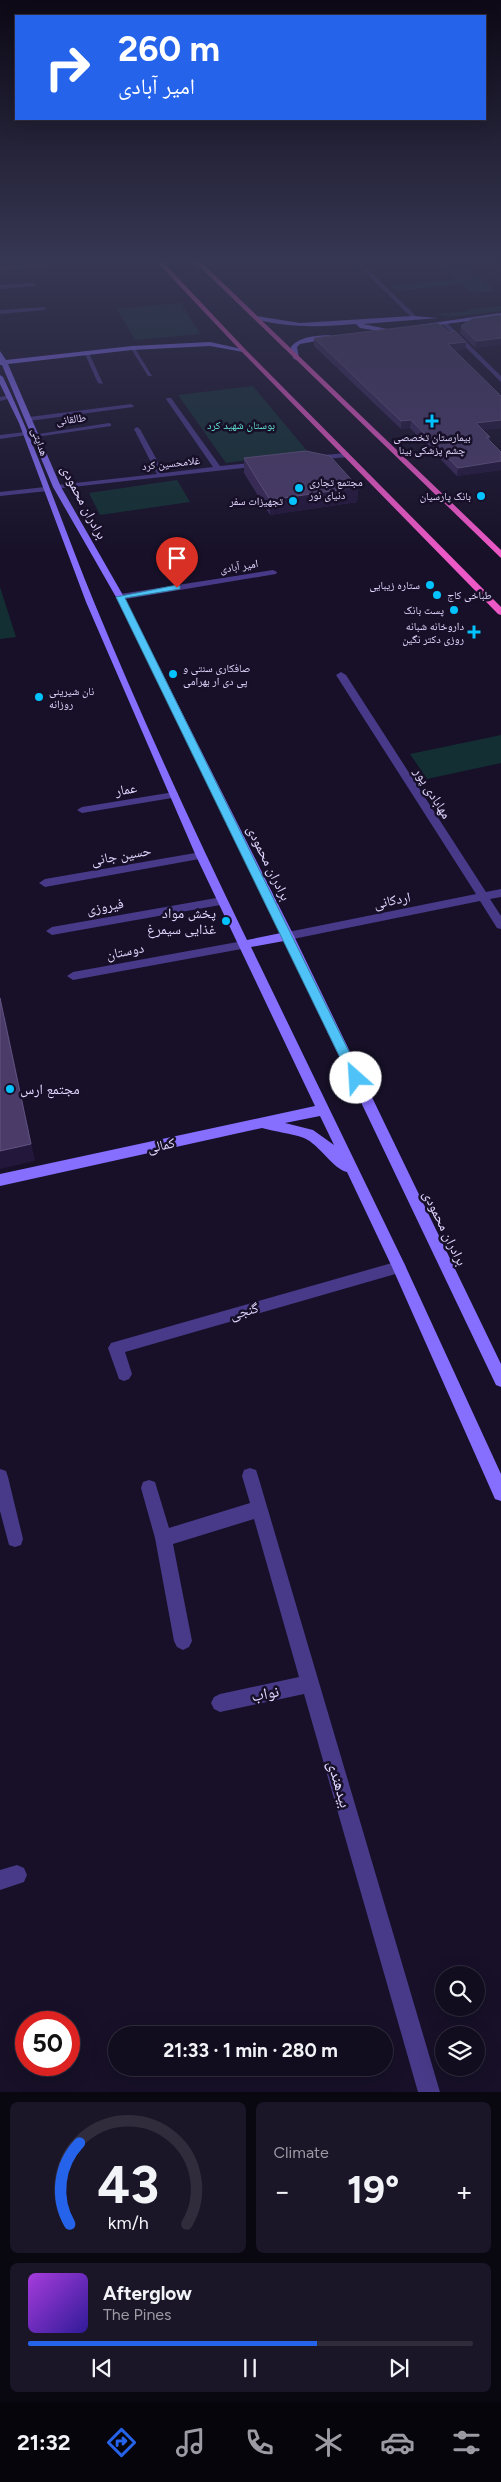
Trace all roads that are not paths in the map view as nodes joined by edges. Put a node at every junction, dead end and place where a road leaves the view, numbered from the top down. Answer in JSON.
{"nodes":[{"id":1,"x":30,"y":360,"type":"edge"},
{"id":2,"x":89,"y":360,"type":"edge"},
{"id":3,"x":140,"y":360,"type":"edge"},
{"id":4,"x":252,"y":360,"type":"edge"},
{"id":5,"x":298,"y":360,"type":"edge"},
{"id":6,"x":481,"y":360,"type":"edge"},
{"id":7,"x":2,"y":363,"type":"edge"},
{"id":8,"x":150,"y":375,"type":"dead end"},
{"id":9,"x":0,"y":377,"type":"edge"},
{"id":10,"x":501,"y":380,"type":"edge"},
{"id":11,"x":101,"y":383,"type":"dead end"},
{"id":12,"x":10,"y":397,"type":"junction"},
{"id":13,"x":0,"y":398,"type":"edge"},
{"id":14,"x":169,"y":399,"type":"dead end"},
{"id":15,"x":131,"y":406,"type":"dead end"},
{"id":16,"x":29,"y":419,"type":"junction"},
{"id":17,"x":109,"y":425,"type":"dead end"},
{"id":18,"x":137,"y":428,"type":"dead end"},
{"id":19,"x":26,"y":434,"type":"junction"},
{"id":20,"x":36,"y":435,"type":"junction"},
{"id":21,"x":0,"y":437,"type":"edge"},
{"id":22,"x":346,"y":455,"type":"junction"},
{"id":23,"x":306,"y":459,"type":"edge"},
{"id":24,"x":267,"y":464,"type":"edge"},
{"id":25,"x":218,"y":469,"type":"junction"},
{"id":26,"x":161,"y":475,"type":"junction"},
{"id":27,"x":51,"y":488,"type":"junction"},
{"id":28,"x":0,"y":494,"type":"edge"},
{"id":29,"x":501,"y":555,"type":"edge"},
{"id":30,"x":273,"y":572,"type":"dead end"},
{"id":31,"x":120,"y":597,"type":"junction"},
{"id":32,"x":501,"y":613,"type":"edge"},
{"id":33,"x":341,"y":675,"type":"dead end"},
{"id":34,"x":174,"y":795,"type":"junction"},
{"id":35,"x":82,"y":810,"type":"dead end"},
{"id":36,"x":201,"y":856,"type":"junction"},
{"id":37,"x":45,"y":883,"type":"dead end"},
{"id":38,"x":501,"y":893,"type":"edge"},
{"id":39,"x":483,"y":897,"type":"junction"},
{"id":40,"x":222,"y":901,"type":"junction"},
{"id":41,"x":501,"y":925,"type":"edge"},
{"id":42,"x":52,"y":931,"type":"dead end"},
{"id":43,"x":288,"y":936,"type":"junction"},
{"id":44,"x":243,"y":944,"type":"junction"},
{"id":45,"x":73,"y":976,"type":"dead end"},
{"id":46,"x":322,"y":1110,"type":"junction"},
{"id":47,"x":263,"y":1123,"type":"junction"},
{"id":48,"x":355,"y":1176,"type":"junction"},
{"id":49,"x":0,"y":1180,"type":"edge"},
{"id":50,"x":399,"y":1267,"type":"junction"},
{"id":51,"x":124,"y":1374,"type":"dead end"},
{"id":52,"x":501,"y":1380,"type":"edge"},
{"id":53,"x":250,"y":1476,"type":"dead end"},
{"id":54,"x":0,"y":1477,"type":"edge"},
{"id":55,"x":149,"y":1488,"type":"dead end"},
{"id":56,"x":501,"y":1493,"type":"edge"},
{"id":57,"x":259,"y":1509,"type":"junction"},
{"id":58,"x":163,"y":1538,"type":"junction"},
{"id":59,"x":15,"y":1539,"type":"dead end"},
{"id":60,"x":184,"y":1641,"type":"dead end"},
{"id":61,"x":311,"y":1684,"type":"junction"},
{"id":62,"x":220,"y":1703,"type":"dead end"},
{"id":63,"x":429,"y":2092,"type":"edge"}],
"edges":[{"from":1,"to":7,"type":"main road"},
{"from":2,"to":11,"type":"street"},
{"from":3,"to":8,"type":"street"},
{"from":4,"to":22,"type":"highway"},
{"from":5,"to":29,"type":"highway"},
{"from":6,"to":10,"type":"street"},
{"from":7,"to":16,"type":"main road","name":"برادران محمودی"},
{"from":9,"to":12,"type":"main road","name":"هدایتی"},
{"from":12,"to":13,"type":"street"},
{"from":12,"to":19,"type":"main road","name":"هدایتی"},
{"from":14,"to":25,"type":"street"},
{"from":15,"to":16,"type":"street"},
{"from":16,"to":20,"type":"main road","name":"برادران محمودی"},
{"from":17,"to":20,"type":"street","name":"طالقانی"},
{"from":18,"to":26,"type":"street"},
{"from":19,"to":21,"type":"street"},
{"from":19,"to":27,"type":"main road","name":"هدایتی"},
{"from":20,"to":27,"type":"main road","name":"برادران محمودی"},
{"from":22,"to":23,"type":"street"},
{"from":22,"to":32,"type":"highway"},
{"from":24,"to":25,"type":"street","name":"غلامحسین کرد"},
{"from":25,"to":26,"type":"street","name":"غلامحسین کرد"},
{"from":26,"to":27,"type":"street","name":"غلامحسین کرد"},
{"from":27,"to":28,"type":"street","name":"غلامحسین کرد"},
{"from":27,"to":31,"type":"main road","name":"برادران محمودی"},
{"from":27,"to":34,"type":"main road","name":"برادران محمودی"},
{"from":30,"to":31,"type":"street","name":"امیر آبادی"},
{"from":31,"to":43,"type":"main road","name":"برادران محمودی"},
{"from":33,"to":39,"type":"street","name":"مهابادی پور"},
{"from":34,"to":35,"type":"street","name":"عمار"},
{"from":34,"to":36,"type":"main road","name":"برادران محمودی"},
{"from":36,"to":37,"type":"street","name":"حسین جانی"},
{"from":36,"to":40,"type":"main road","name":"برادران محمودی"},
{"from":38,"to":39,"type":"street","name":"اردکانی"},
{"from":39,"to":41,"type":"street","name":"مهابادی پور"},
{"from":39,"to":43,"type":"street","name":"اردکانی"},
{"from":40,"to":42,"type":"street","name":"فیروزی"},
{"from":40,"to":44,"type":"main road","name":"برادران محمودی"},
{"from":43,"to":44,"type":"main road"},
{"from":43,"to":52,"type":"main road","name":"برادران محمودی"},
{"from":44,"to":45,"type":"street","name":"دوستان"},
{"from":44,"to":46,"type":"main road","name":"برادران محمودی"},
{"from":46,"to":47,"type":"main road","name":"کمالی"},
{"from":46,"to":48,"type":"main road","name":"برادران محمودی"},
{"from":47,"to":48,"type":"main road"},
{"from":47,"to":49,"type":"main road","name":"کمالی"},
{"from":48,"to":50,"type":"main road","name":"برادران محمودی"},
{"from":50,"to":51,"type":"street","name":"گنجی"},
{"from":50,"to":56,"type":"main road","name":"برادران محمودی"},
{"from":53,"to":57,"type":"street","name":"بیدهندی"},
{"from":54,"to":59,"type":"street"},
{"from":55,"to":58,"type":"street"},
{"from":57,"to":58,"type":"street"},
{"from":57,"to":61,"type":"street","name":"بیدهندی"},
{"from":58,"to":60,"type":"street"},
{"from":61,"to":62,"type":"street","name":"نواب"},
{"from":61,"to":63,"type":"street","name":"بیدهندی"}]}
